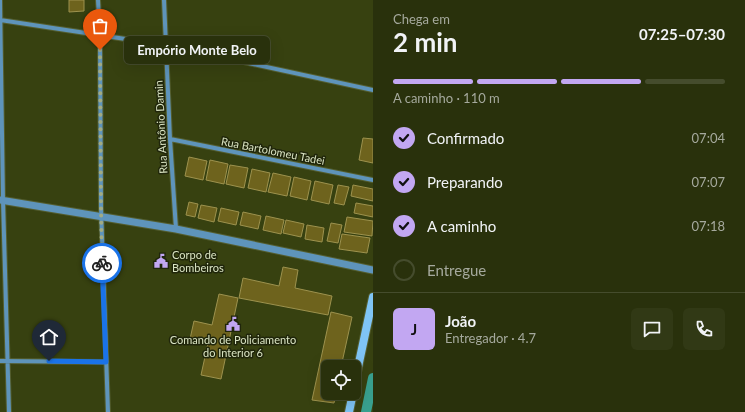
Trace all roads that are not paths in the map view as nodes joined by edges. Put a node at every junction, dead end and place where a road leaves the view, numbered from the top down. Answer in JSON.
{"nodes":[{"id":1,"x":0,"y":0,"type":"edge"},
{"id":2,"x":98,"y":0,"type":"edge"},
{"id":3,"x":164,"y":0,"type":"edge"},
{"id":4,"x":0,"y":20,"type":"edge"},
{"id":5,"x":100,"y":34,"type":"junction"},
{"id":6,"x":165,"y":45,"type":"junction"},
{"id":7,"x":373,"y":90,"type":"edge"},
{"id":8,"x":170,"y":139,"type":"junction"},
{"id":9,"x":373,"y":180,"type":"edge"},
{"id":10,"x":1,"y":200,"type":"edge"},
{"id":11,"x":101,"y":216,"type":"junction"},
{"id":12,"x":176,"y":229,"type":"junction"},
{"id":13,"x":373,"y":270,"type":"edge"},
{"id":14,"x":373,"y":297,"type":"edge"},
{"id":15,"x":360,"y":360,"type":"edge"},
{"id":16,"x":0,"y":361,"type":"edge"},
{"id":17,"x":7,"y":361,"type":"junction"},
{"id":18,"x":106,"y":362,"type":"junction"},
{"id":19,"x":352,"y":400,"type":"edge"},
{"id":20,"x":9,"y":412,"type":"edge"},
{"id":21,"x":108,"y":412,"type":"edge"},
{"id":22,"x":349,"y":412,"type":"edge"}],
"edges":[{"from":1,"to":4,"type":"street"},
{"from":2,"to":5,"type":"street"},
{"from":3,"to":6,"type":"street","name":"Rua Antônio Damin"},
{"from":4,"to":5,"type":"street"},
{"from":4,"to":10,"type":"street"},
{"from":5,"to":6,"type":"street"},
{"from":5,"to":11,"type":"street"},
{"from":6,"to":7,"type":"street"},
{"from":6,"to":8,"type":"street","name":"Rua Antônio Damin"},
{"from":8,"to":9,"type":"street","name":"Rua Bartolomeu Tadei"},
{"from":8,"to":12,"type":"street","name":"Rua Antônio Damin"},
{"from":10,"to":11,"type":"street"},
{"from":10,"to":17,"type":"street"},
{"from":11,"to":12,"type":"street"},
{"from":11,"to":18,"type":"street"},
{"from":12,"to":13,"type":"street"},
{"from":14,"to":15,"type":"main road"},
{"from":16,"to":17,"type":"street"},
{"from":17,"to":18,"type":"street"},
{"from":17,"to":20,"type":"street"},
{"from":18,"to":21,"type":"street"},
{"from":19,"to":22,"type":"main road"}]}
